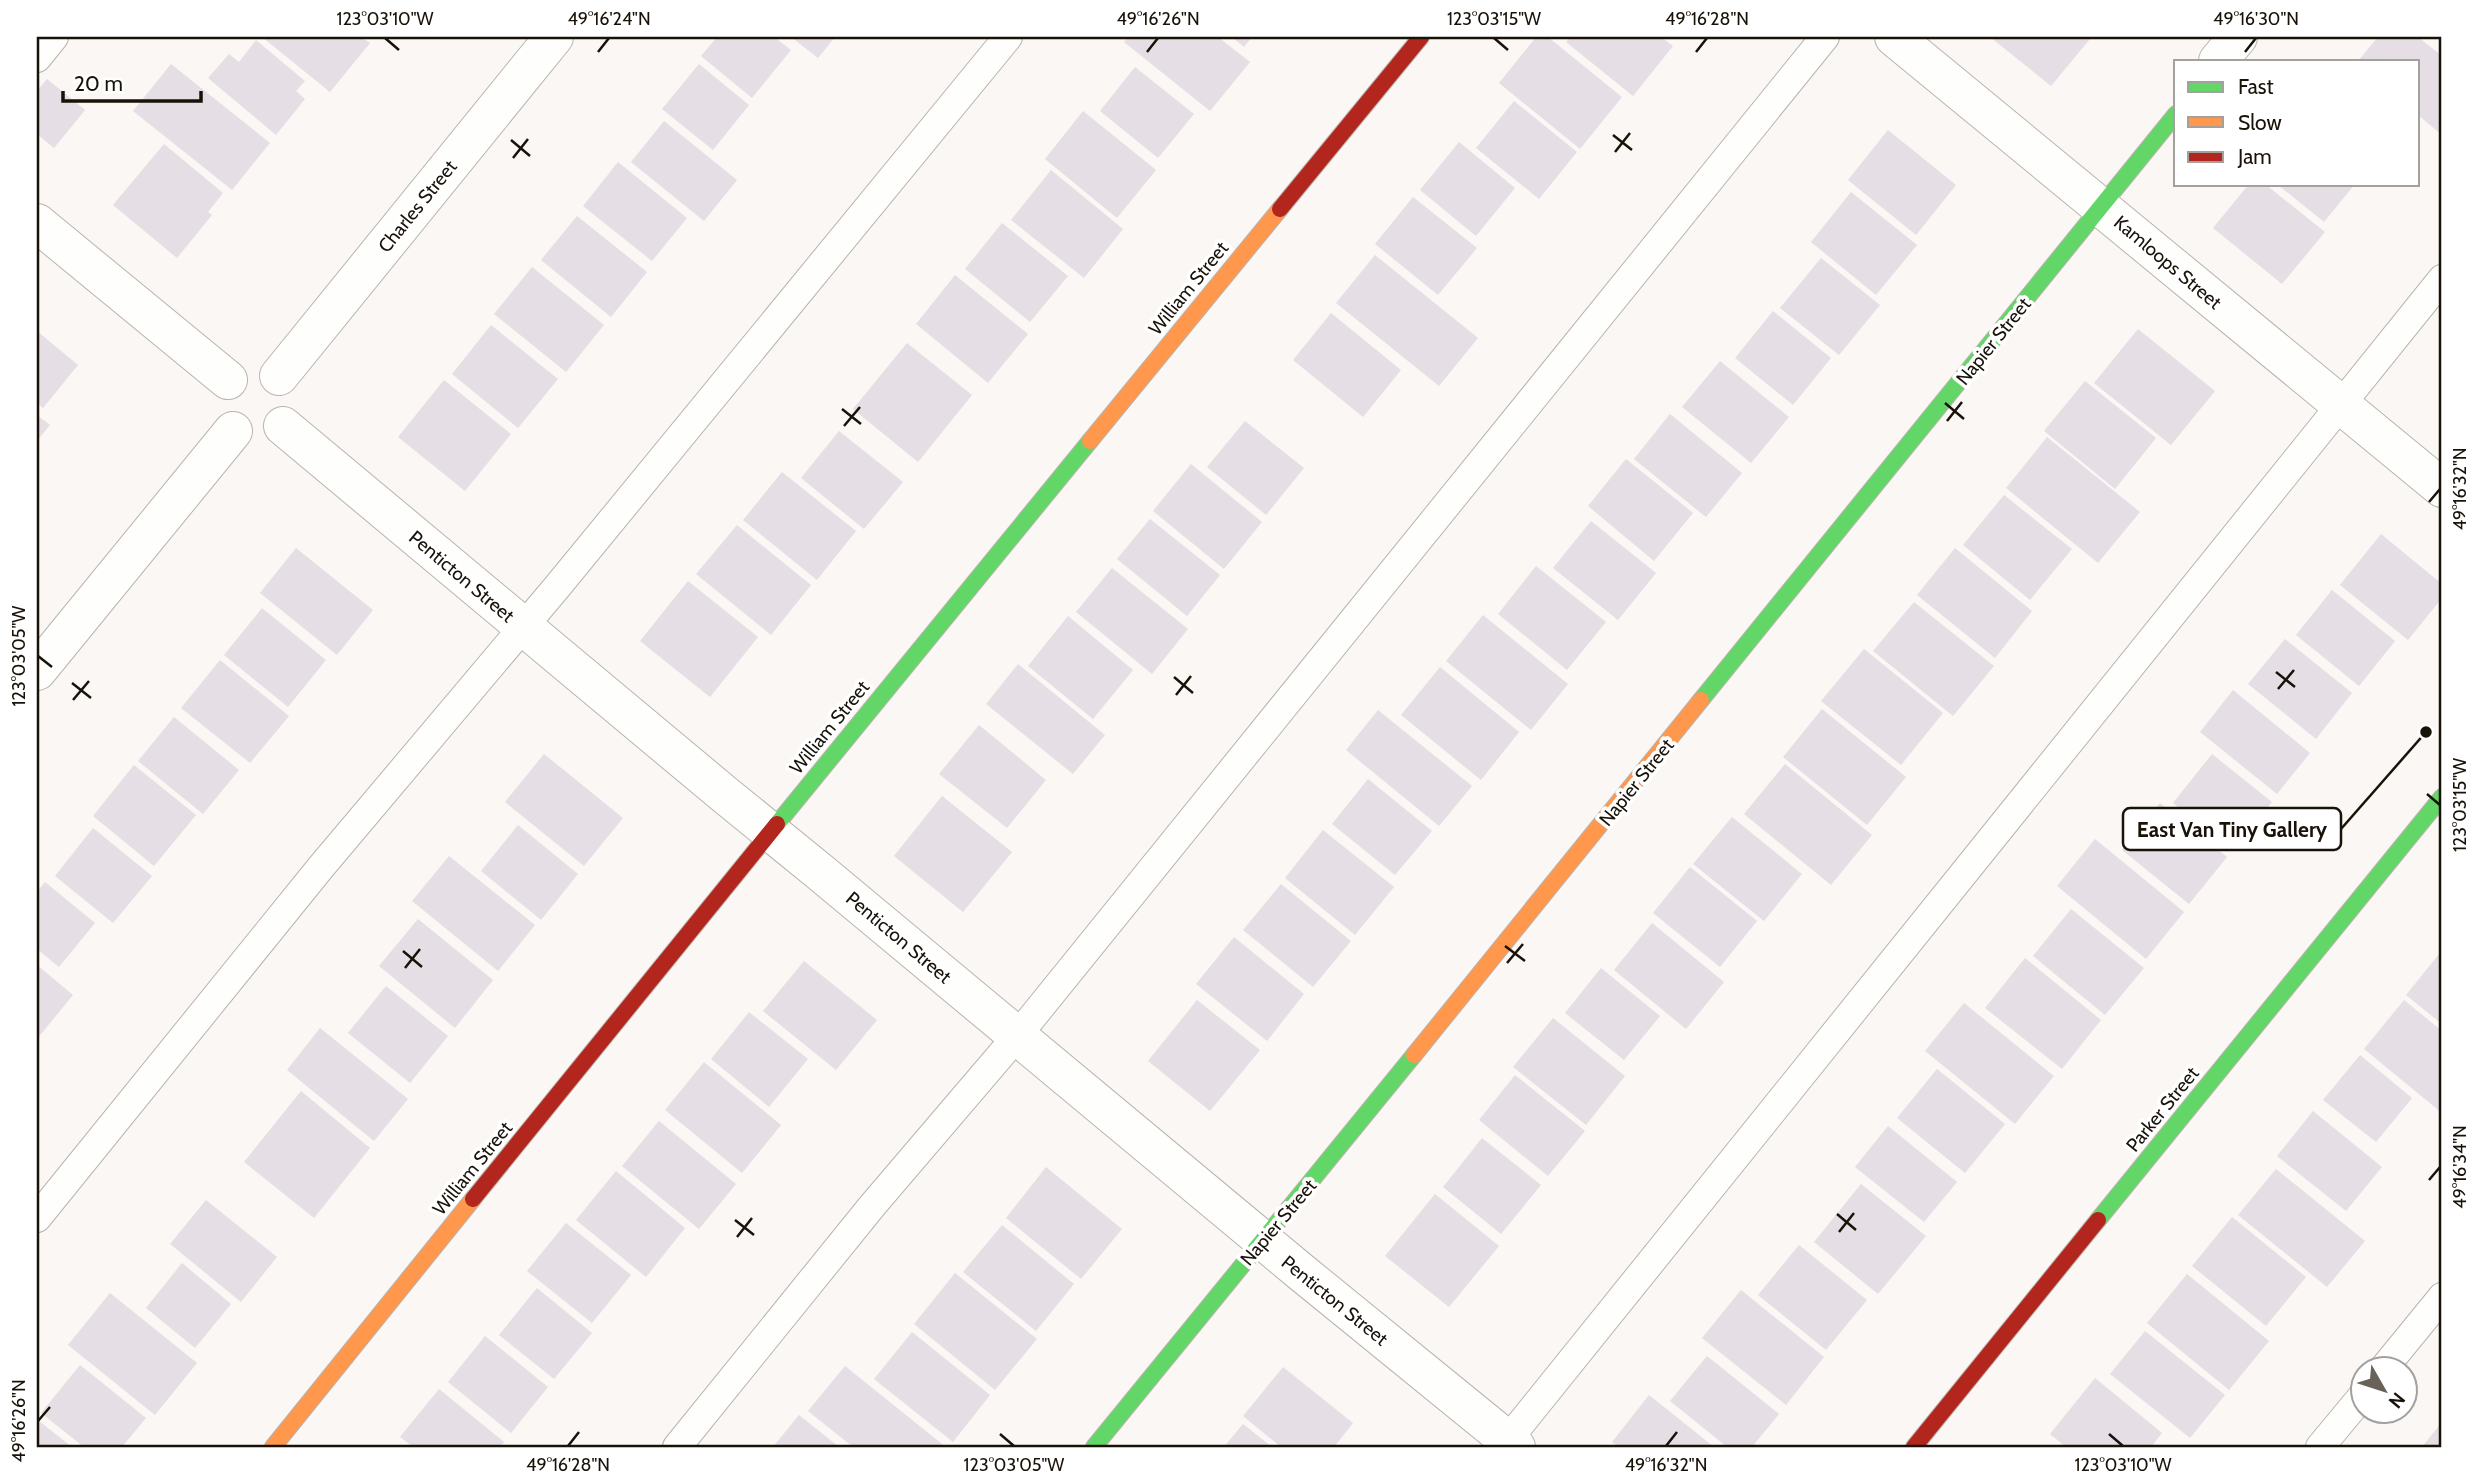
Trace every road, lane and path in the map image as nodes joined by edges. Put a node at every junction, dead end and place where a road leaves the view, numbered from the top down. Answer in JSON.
{"nodes":[{"id":1,"x":54,"y":37,"type":"edge"},
{"id":2,"x":554,"y":37,"type":"edge"},
{"id":3,"x":1008,"y":37,"type":"edge"},
{"id":4,"x":1421,"y":37,"type":"edge"},
{"id":5,"x":1825,"y":37,"type":"edge"},
{"id":6,"x":1894,"y":37,"type":"edge"},
{"id":7,"x":2238,"y":37,"type":"edge"},
{"id":8,"x":37,"y":58,"type":"edge"},
{"id":9,"x":2219,"y":60,"type":"edge"},
{"id":10,"x":2174,"y":117,"type":"edge"},
{"id":11,"x":2102,"y":207,"type":"junction"},
{"id":12,"x":37,"y":223,"type":"edge"},
{"id":13,"x":2442,"y":279,"type":"edge"},
{"id":14,"x":279,"y":376,"type":"junction"},
{"id":15,"x":228,"y":380,"type":"junction"},
{"id":16,"x":2341,"y":405,"type":"junction"},
{"id":17,"x":283,"y":426,"type":"junction"},
{"id":18,"x":233,"y":430,"type":"junction"},
{"id":19,"x":2442,"y":488,"type":"edge"},
{"id":20,"x":523,"y":627,"type":"junction"},
{"id":21,"x":37,"y":671,"type":"edge"},
{"id":22,"x":2442,"y":797,"type":"edge"},
{"id":23,"x":771,"y":832,"type":"junction"},
{"id":24,"x":1017,"y":1035,"type":"junction"},
{"id":25,"x":37,"y":1218,"type":"edge"},
{"id":26,"x":1263,"y":1240,"type":"junction"},
{"id":27,"x":2442,"y":1297,"type":"edge"},
{"id":28,"x":2395,"y":1354,"type":"edge"},
{"id":29,"x":2350,"y":1411,"type":"edge"},
{"id":30,"x":1509,"y":1445,"type":"edge"},
{"id":31,"x":273,"y":1447,"type":"edge"},
{"id":32,"x":677,"y":1447,"type":"edge"},
{"id":33,"x":1094,"y":1447,"type":"edge"},
{"id":34,"x":1914,"y":1447,"type":"edge"},
{"id":35,"x":2320,"y":1447,"type":"edge"}],
"edges":[{"from":1,"to":8,"type":"lane"},
{"from":2,"to":14,"type":"street","name":"Charles Street"},
{"from":3,"to":20,"type":"lane"},
{"from":4,"to":23,"type":"street","name":"William Street"},
{"from":5,"to":24,"type":"lane"},
{"from":6,"to":11,"type":"street","name":"Kamloops Street"},
{"from":7,"to":9,"type":"street"},
{"from":10,"to":11,"type":"street","name":"Napier Street"},
{"from":11,"to":16,"type":"street","name":"Kamloops Street"},
{"from":11,"to":26,"type":"street","name":"Napier Street"},
{"from":12,"to":15,"type":"street"},
{"from":13,"to":16,"type":"lane"},
{"from":14,"to":15,"type":"street"},
{"from":14,"to":17,"type":"street"},
{"from":15,"to":18,"type":"street"},
{"from":16,"to":19,"type":"street","name":"Kamloops Street"},
{"from":16,"to":30,"type":"lane"},
{"from":17,"to":18,"type":"street"},
{"from":17,"to":20,"type":"street","name":"Penticton Street"},
{"from":18,"to":21,"type":"street"},
{"from":20,"to":23,"type":"street","name":"Penticton Street"},
{"from":20,"to":25,"type":"lane"},
{"from":22,"to":34,"type":"street","name":"Parker Street"},
{"from":23,"to":24,"type":"street","name":"Penticton Street"},
{"from":23,"to":31,"type":"street","name":"William Street"},
{"from":24,"to":26,"type":"street","name":"Penticton Street"},
{"from":24,"to":32,"type":"lane"},
{"from":26,"to":30,"type":"street","name":"Penticton Street"},
{"from":26,"to":33,"type":"street","name":"Napier Street"},
{"from":27,"to":28,"type":"lane"},
{"from":29,"to":35,"type":"lane"}]}
